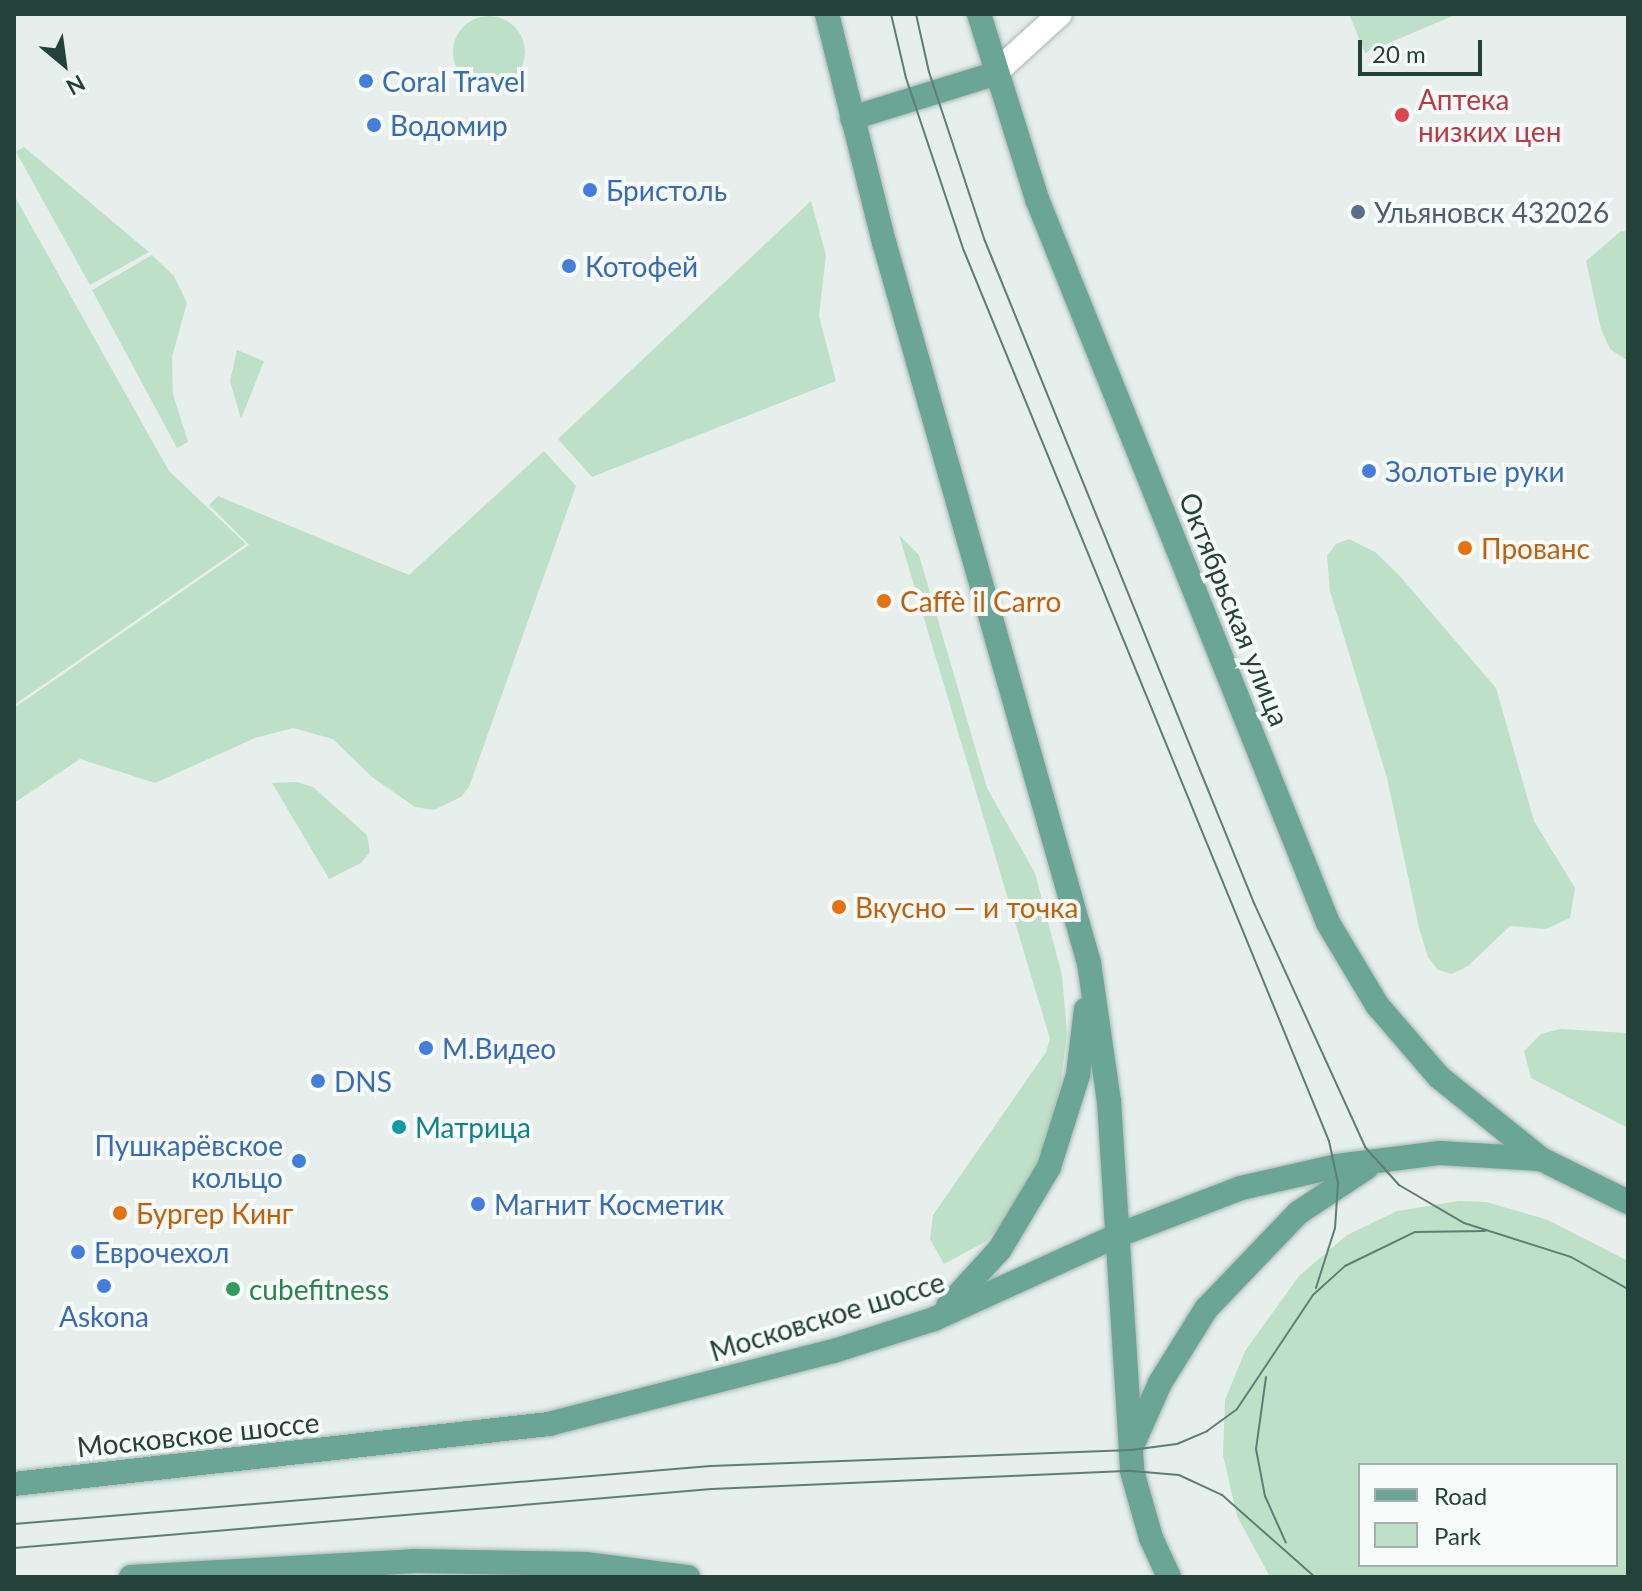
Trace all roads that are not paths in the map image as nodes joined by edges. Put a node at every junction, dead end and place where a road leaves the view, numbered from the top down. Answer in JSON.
{"nodes":[{"id":1,"x":827,"y":14,"type":"edge"},
{"id":2,"x":979,"y":14,"type":"edge"},
{"id":3,"x":1060,"y":14,"type":"edge"},
{"id":4,"x":994,"y":74,"type":"junction"},
{"id":5,"x":852,"y":118,"type":"junction"},
{"id":6,"x":1089,"y":963,"type":"junction"},
{"id":7,"x":1541,"y":1159,"type":"junction"},
{"id":8,"x":1375,"y":1163,"type":"junction"},
{"id":9,"x":1628,"y":1202,"type":"edge"},
{"id":10,"x":1116,"y":1236,"type":"junction"},
{"id":11,"x":934,"y":1319,"type":"junction"},
{"id":12,"x":1131,"y":1450,"type":"junction"},
{"id":13,"x":14,"y":1484,"type":"edge"},
{"id":14,"x":131,"y":1577,"type":"edge"},
{"id":15,"x":688,"y":1577,"type":"edge"},
{"id":16,"x":1169,"y":1577,"type":"edge"}],
"edges":[{"from":1,"to":5,"type":"main road"},
{"from":2,"to":4,"type":"main road","name":"Октябрьская улица"},
{"from":3,"to":4,"type":"street"},
{"from":4,"to":5,"type":"main road"},
{"from":4,"to":7,"type":"main road","name":"Октябрьская улица"},
{"from":5,"to":6,"type":"main road"},
{"from":6,"to":10,"type":"main road"},
{"from":6,"to":11,"type":"main road"},
{"from":7,"to":8,"type":"main road","name":"Московское шоссе"},
{"from":7,"to":9,"type":"main road","name":"Московское шоссе"},
{"from":8,"to":10,"type":"main road","name":"Московское шоссе"},
{"from":8,"to":12,"type":"main road"},
{"from":10,"to":11,"type":"main road","name":"Московское шоссе"},
{"from":10,"to":12,"type":"main road"},
{"from":11,"to":13,"type":"main road","name":"Московское шоссе"},
{"from":12,"to":16,"type":"main road"},
{"from":14,"to":15,"type":"main road"}]}
